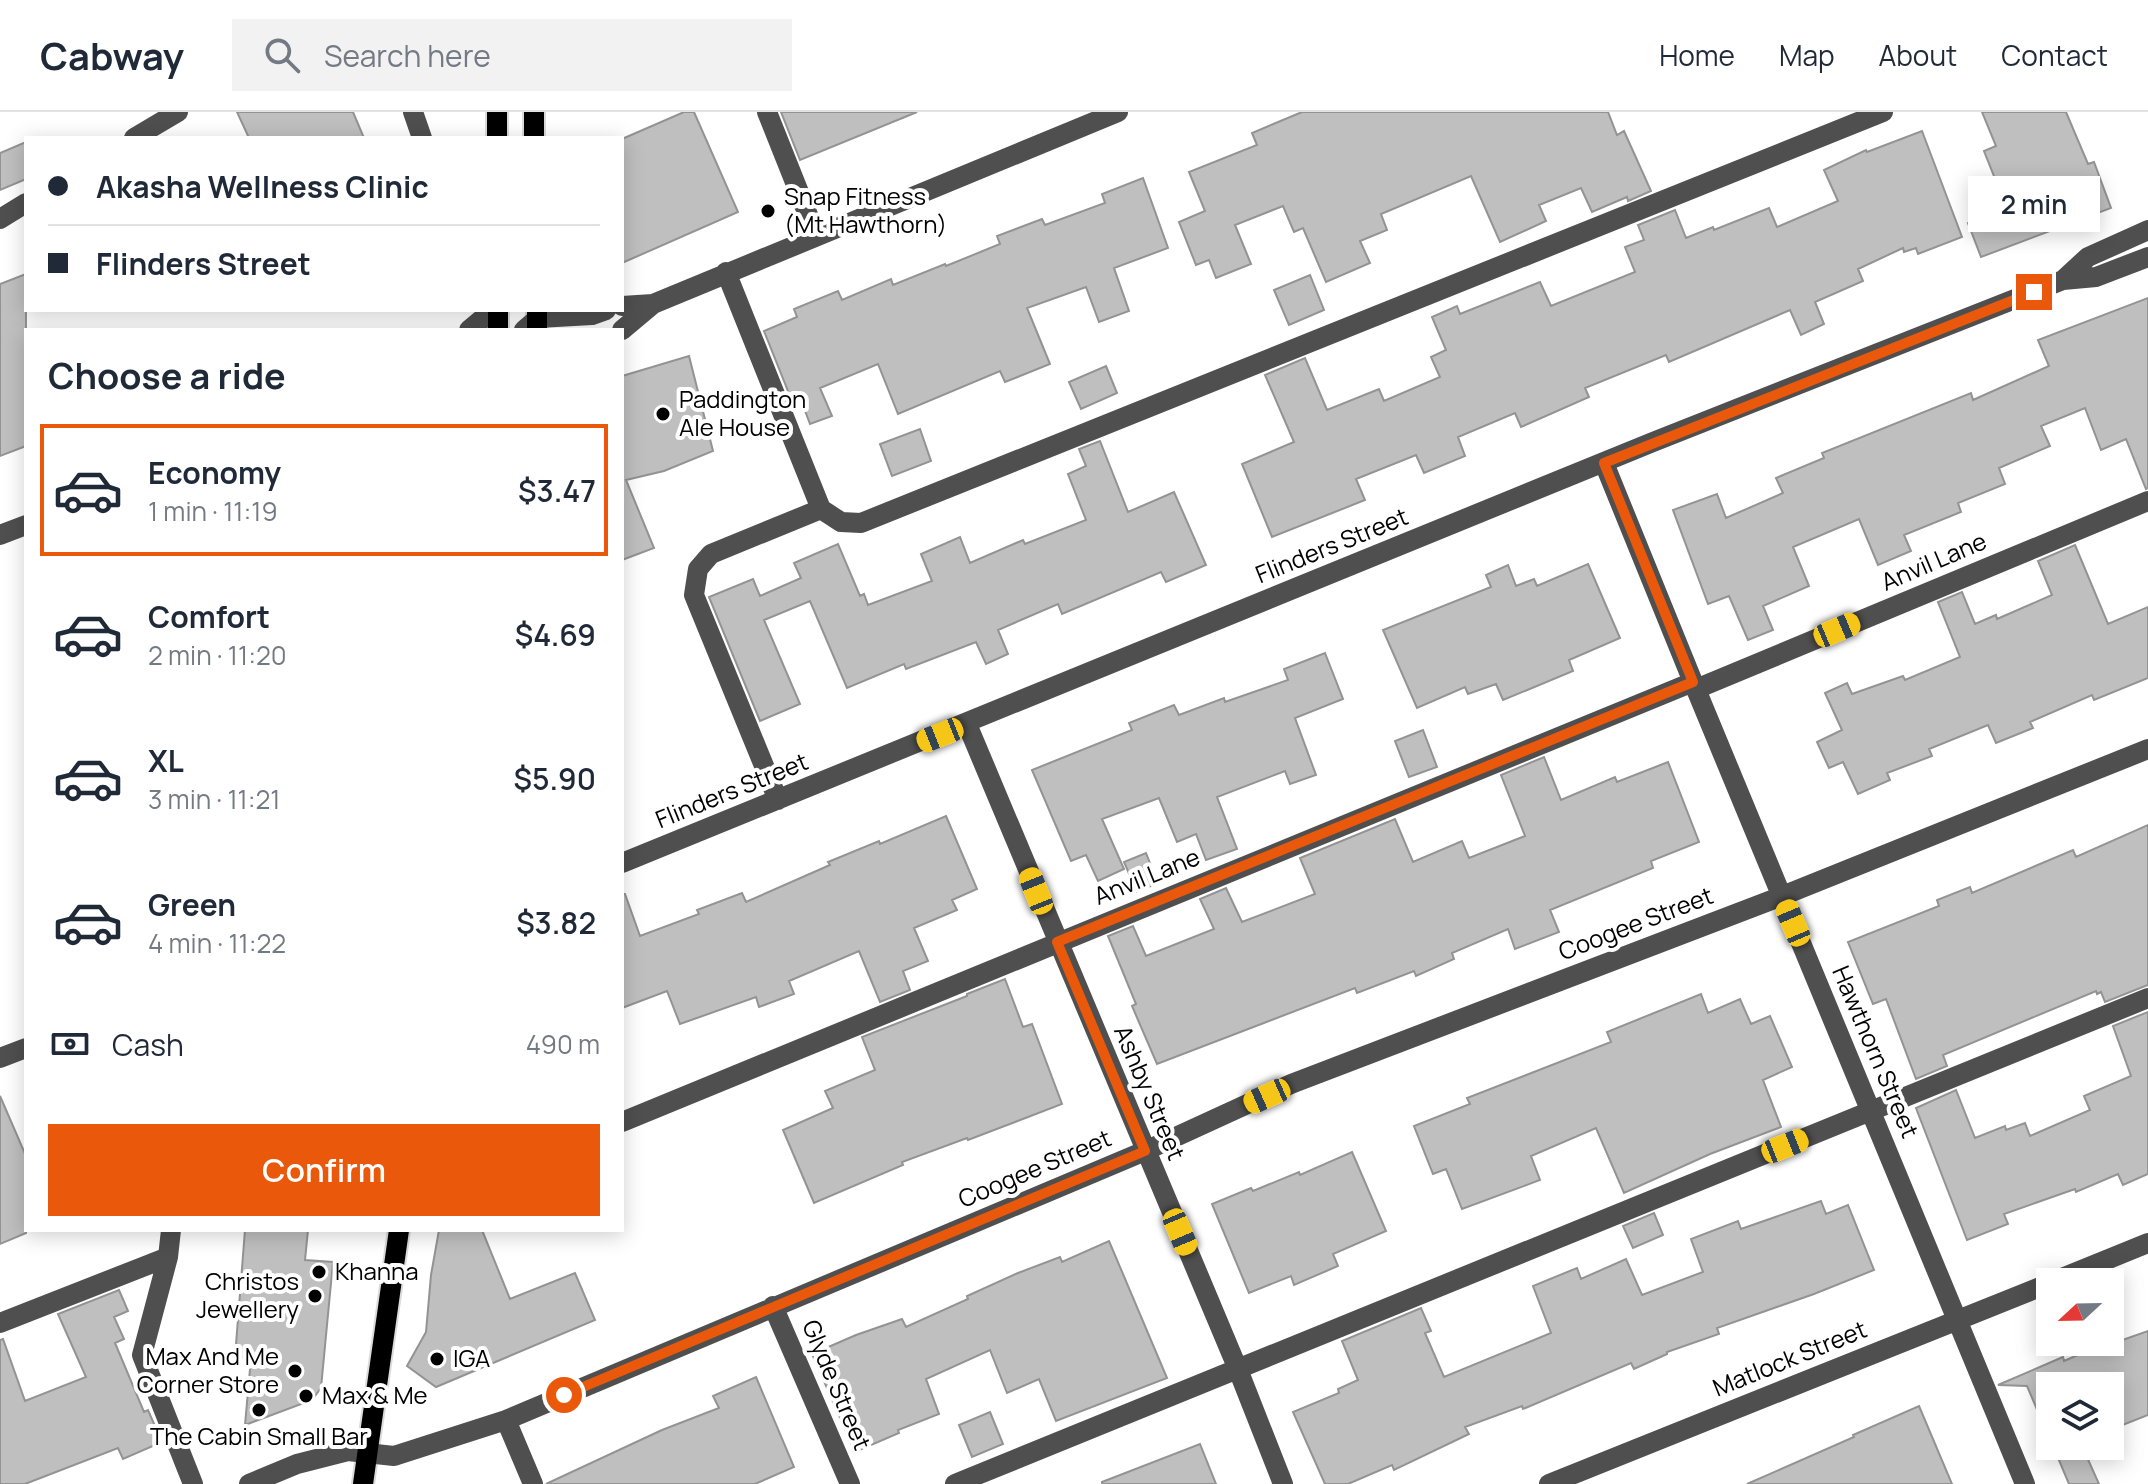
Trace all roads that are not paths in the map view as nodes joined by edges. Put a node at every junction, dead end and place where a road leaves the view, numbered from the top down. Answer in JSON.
{"nodes":[{"id":1,"x":178,"y":112,"type":"edge"},
{"id":2,"x":413,"y":112,"type":"edge"},
{"id":3,"x":497,"y":112,"type":"edge"},
{"id":4,"x":534,"y":112,"type":"edge"},
{"id":5,"x":767,"y":112,"type":"edge"},
{"id":6,"x":1118,"y":112,"type":"edge"},
{"id":7,"x":1883,"y":112,"type":"edge"},
{"id":8,"x":137,"y":136,"type":"edge"},
{"id":9,"x":421,"y":136,"type":"edge"},
{"id":10,"x":497,"y":136,"type":"edge"},
{"id":11,"x":534,"y":136,"type":"edge"},
{"id":12,"x":24,"y":204,"type":"edge"},
{"id":13,"x":0,"y":219,"type":"edge"},
{"id":14,"x":2148,"y":230,"type":"edge"},
{"id":15,"x":816,"y":235,"type":"junction"},
{"id":16,"x":2148,"y":257,"type":"edge"},
{"id":17,"x":726,"y":272,"type":"junction"},
{"id":18,"x":2063,"y":280,"type":"junction"},
{"id":19,"x":653,"y":304,"type":"junction"},
{"id":20,"x":624,"y":306,"type":"edge"},
{"id":21,"x":493,"y":312,"type":"edge"},
{"id":22,"x":600,"y":312,"type":"edge"},
{"id":23,"x":534,"y":322,"type":"edge"},
{"id":24,"x":472,"y":328,"type":"edge"},
{"id":25,"x":624,"y":328,"type":"edge"},
{"id":26,"x":1604,"y":463,"type":"junction"},
{"id":27,"x":2148,"y":501,"type":"edge"},
{"id":28,"x":821,"y":509,"type":"junction"},
{"id":29,"x":24,"y":526,"type":"edge"},
{"id":30,"x":0,"y":535,"type":"edge"},
{"id":31,"x":1694,"y":686,"type":"junction"},
{"id":32,"x":967,"y":724,"type":"junction"},
{"id":33,"x":2148,"y":749,"type":"edge"},
{"id":34,"x":778,"y":800,"type":"junction"},
{"id":35,"x":624,"y":862,"type":"edge"},
{"id":36,"x":1782,"y":896,"type":"junction"},
{"id":37,"x":1057,"y":942,"type":"junction"},
{"id":38,"x":2148,"y":998,"type":"edge"},
{"id":39,"x":24,"y":1049,"type":"edge"},
{"id":40,"x":0,"y":1058,"type":"edge"},
{"id":41,"x":1871,"y":1111,"type":"junction"},
{"id":42,"x":624,"y":1121,"type":"edge"},
{"id":43,"x":1145,"y":1151,"type":"junction"},
{"id":44,"x":171,"y":1232,"type":"edge"},
{"id":45,"x":399,"y":1232,"type":"edge"},
{"id":46,"x":2148,"y":1243,"type":"edge"},
{"id":47,"x":168,"y":1257,"type":"junction"},
{"id":48,"x":2086,"y":1268,"type":"edge"},
{"id":49,"x":2036,"y":1288,"type":"edge"},
{"id":50,"x":773,"y":1306,"type":"junction"},
{"id":51,"x":1958,"y":1320,"type":"junction"},
{"id":52,"x":0,"y":1323,"type":"edge"},
{"id":53,"x":1237,"y":1367,"type":"junction"},
{"id":54,"x":506,"y":1420,"type":"junction"},
{"id":55,"x":368,"y":1453,"type":"junction"},
{"id":56,"x":193,"y":1484,"type":"edge"},
{"id":57,"x":249,"y":1484,"type":"edge"},
{"id":58,"x":363,"y":1484,"type":"edge"},
{"id":59,"x":533,"y":1484,"type":"edge"},
{"id":60,"x":850,"y":1484,"type":"edge"},
{"id":61,"x":955,"y":1484,"type":"edge"},
{"id":62,"x":1283,"y":1484,"type":"edge"},
{"id":63,"x":1549,"y":1484,"type":"edge"},
{"id":64,"x":2025,"y":1484,"type":"edge"}],
"edges":[{"from":1,"to":8,"type":"street"},
{"from":2,"to":9,"type":"street"},
{"from":3,"to":10,"type":"main road"},
{"from":4,"to":11,"type":"main road"},
{"from":5,"to":15,"type":"street"},
{"from":6,"to":15,"type":"street"},
{"from":7,"to":28,"type":"street"},
{"from":12,"to":13,"type":"street"},
{"from":14,"to":18,"type":"street","name":"Flinders Street"},
{"from":15,"to":17,"type":"street"},
{"from":16,"to":18,"type":"street","name":"Flinders Street"},
{"from":17,"to":19,"type":"street"},
{"from":17,"to":28,"type":"street"},
{"from":18,"to":26,"type":"street","name":"Flinders Street"},
{"from":19,"to":20,"type":"street"},
{"from":19,"to":25,"type":"street"},
{"from":21,"to":24,"type":"street"},
{"from":22,"to":23,"type":"street"},
{"from":26,"to":31,"type":"street","name":"Hawthorn Street"},
{"from":26,"to":32,"type":"street","name":"Flinders Street"},
{"from":27,"to":31,"type":"street","name":"Anvil Lane"},
{"from":28,"to":34,"type":"street"},
{"from":29,"to":30,"type":"street"},
{"from":31,"to":36,"type":"street","name":"Hawthorn Street"},
{"from":31,"to":37,"type":"street","name":"Anvil Lane"},
{"from":32,"to":34,"type":"street","name":"Flinders Street"},
{"from":32,"to":37,"type":"street","name":"Ashby Street"},
{"from":33,"to":36,"type":"street","name":"Coogee Street"},
{"from":34,"to":35,"type":"street","name":"Flinders Street"},
{"from":36,"to":41,"type":"street","name":"Hawthorn Street"},
{"from":36,"to":43,"type":"street","name":"Coogee Street"},
{"from":37,"to":42,"type":"street","name":"Anvil Lane"},
{"from":37,"to":43,"type":"street","name":"Ashby Street"},
{"from":38,"to":41,"type":"street"},
{"from":39,"to":40,"type":"street"},
{"from":41,"to":51,"type":"street","name":"Hawthorn Street"},
{"from":41,"to":53,"type":"street"},
{"from":43,"to":50,"type":"street","name":"Coogee Street"},
{"from":43,"to":53,"type":"street","name":"Ashby Street"},
{"from":44,"to":47,"type":"street"},
{"from":45,"to":55,"type":"main road"},
{"from":46,"to":48,"type":"street","name":"Matlock Street"},
{"from":47,"to":52,"type":"street"},
{"from":47,"to":56,"type":"street"},
{"from":49,"to":51,"type":"street","name":"Matlock Street"},
{"from":50,"to":54,"type":"street","name":"Coogee Street"},
{"from":50,"to":60,"type":"street","name":"Glyde Street"},
{"from":51,"to":63,"type":"street","name":"Matlock Street"},
{"from":51,"to":64,"type":"street","name":"Hawthorn Street"},
{"from":53,"to":61,"type":"street"},
{"from":53,"to":62,"type":"street","name":"Ashby Street"},
{"from":54,"to":55,"type":"street","name":"Coogee Street"},
{"from":54,"to":59,"type":"street"},
{"from":55,"to":57,"type":"street","name":"Coogee Street"},
{"from":55,"to":58,"type":"main road"}]}
